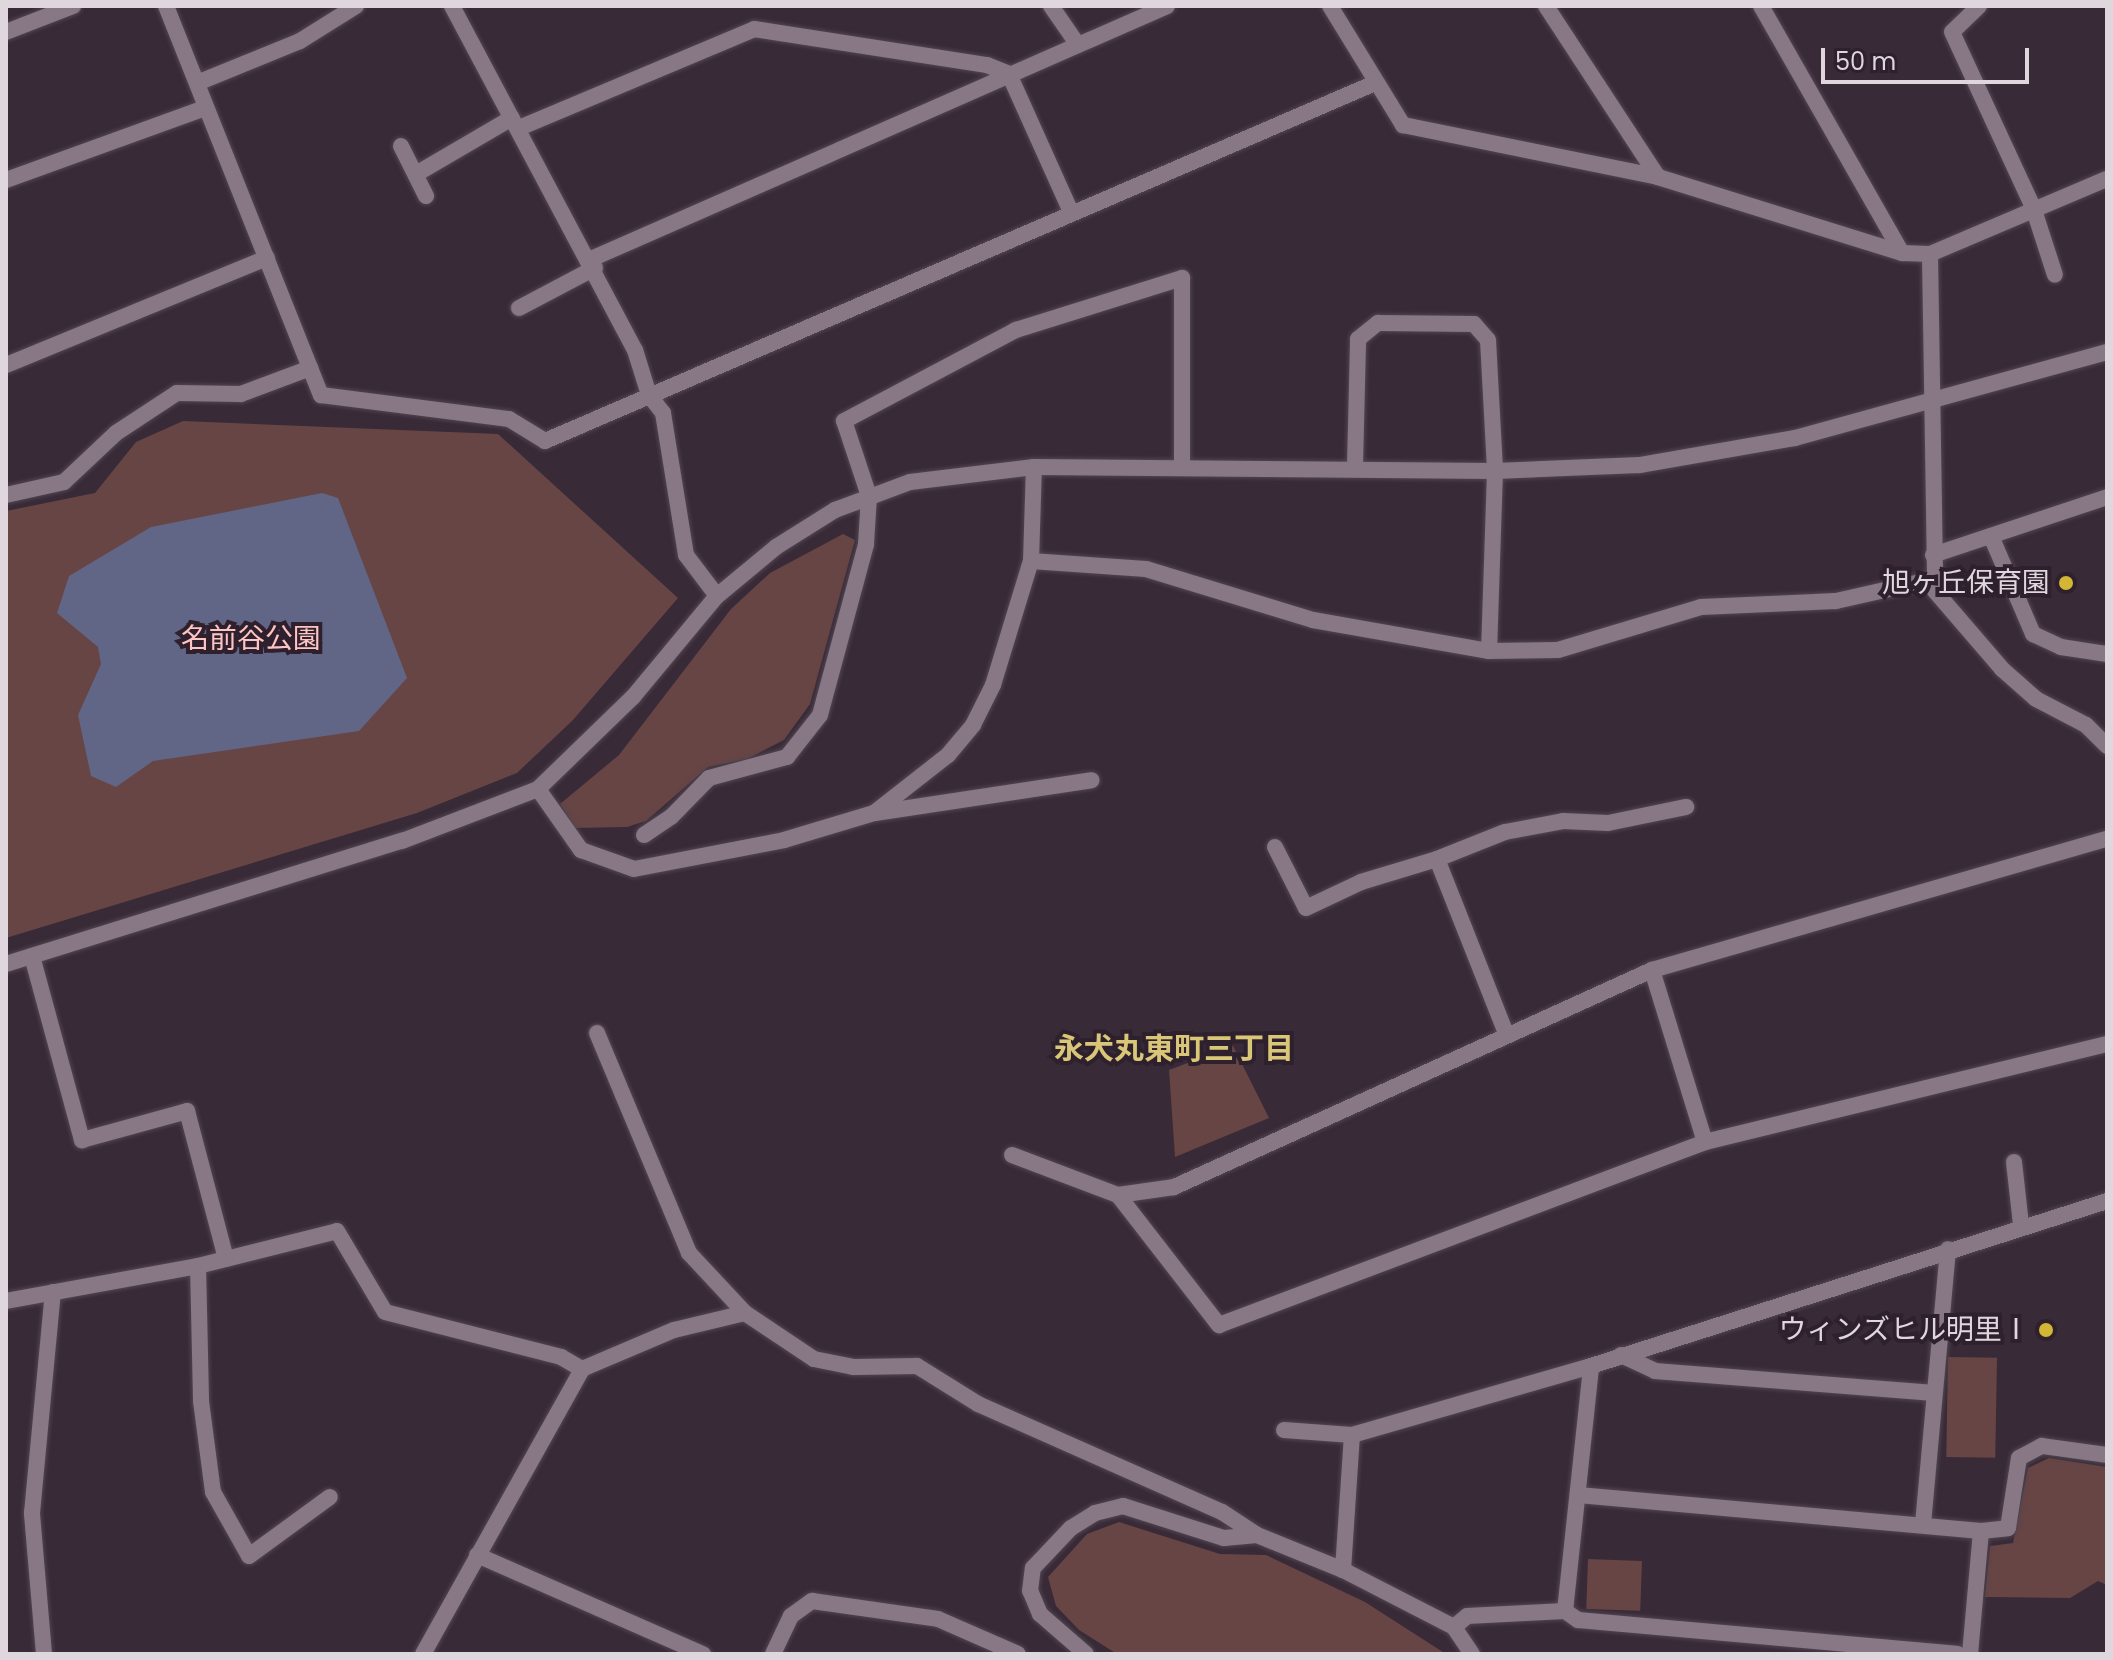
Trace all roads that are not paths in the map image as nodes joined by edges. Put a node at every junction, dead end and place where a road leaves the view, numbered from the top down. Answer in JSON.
{"nodes":[{"id":1,"x":73,"y":6,"type":"edge"},
{"id":2,"x":166,"y":6,"type":"edge"},
{"id":3,"x":356,"y":6,"type":"edge"},
{"id":4,"x":452,"y":6,"type":"edge"},
{"id":5,"x":1051,"y":6,"type":"edge"},
{"id":6,"x":1167,"y":6,"type":"edge"},
{"id":7,"x":1330,"y":6,"type":"edge"},
{"id":8,"x":1546,"y":6,"type":"edge"},
{"id":9,"x":1979,"y":6,"type":"edge"},
{"id":10,"x":1765,"y":8,"type":"edge"},
{"id":11,"x":6,"y":32,"type":"edge"},
{"id":12,"x":1078,"y":45,"type":"junction"},
{"id":13,"x":1009,"y":74,"type":"junction"},
{"id":14,"x":197,"y":83,"type":"junction"},
{"id":15,"x":1375,"y":83,"type":"junction"},
{"id":16,"x":205,"y":108,"type":"junction"},
{"id":17,"x":516,"y":123,"type":"junction"},
{"id":18,"x":401,"y":146,"type":"dead end"},
{"id":19,"x":416,"y":174,"type":"junction"},
{"id":20,"x":1658,"y":177,"type":"junction"},
{"id":21,"x":2107,"y":179,"type":"edge"},
{"id":22,"x":6,"y":180,"type":"edge"},
{"id":23,"x":426,"y":196,"type":"dead end"},
{"id":24,"x":2033,"y":207,"type":"junction"},
{"id":25,"x":1071,"y":212,"type":"junction"},
{"id":26,"x":1902,"y":253,"type":"junction"},
{"id":27,"x":1930,"y":254,"type":"junction"},
{"id":28,"x":267,"y":258,"type":"junction"},
{"id":29,"x":593,"y":264,"type":"junction"},
{"id":30,"x":2055,"y":275,"type":"dead end"},
{"id":31,"x":519,"y":308,"type":"dead end"},
{"id":32,"x":2107,"y":352,"type":"edge"},
{"id":33,"x":6,"y":365,"type":"edge"},
{"id":34,"x":310,"y":368,"type":"junction"},
{"id":35,"x":649,"y":395,"type":"junction"},
{"id":36,"x":1936,"y":397,"type":"junction"},
{"id":37,"x":1182,"y":466,"type":"junction"},
{"id":38,"x":1355,"y":466,"type":"junction"},
{"id":39,"x":1034,"y":467,"type":"junction"},
{"id":40,"x":1495,"y":471,"type":"junction"},
{"id":41,"x":6,"y":495,"type":"edge"},
{"id":42,"x":869,"y":496,"type":"junction"},
{"id":43,"x":2107,"y":497,"type":"edge"},
{"id":44,"x":1991,"y":536,"type":"junction"},
{"id":45,"x":1933,"y":555,"type":"junction"},
{"id":46,"x":1031,"y":561,"type":"junction"},
{"id":47,"x":1934,"y":579,"type":"junction"},
{"id":48,"x":717,"y":596,"type":"junction"},
{"id":49,"x":1489,"y":651,"type":"junction"},
{"id":50,"x":2107,"y":654,"type":"edge"},
{"id":51,"x":2107,"y":746,"type":"edge"},
{"id":52,"x":1092,"y":780,"type":"dead end"},
{"id":53,"x":538,"y":789,"type":"junction"},
{"id":54,"x":1686,"y":807,"type":"dead end"},
{"id":55,"x":874,"y":813,"type":"junction"},
{"id":56,"x":644,"y":835,"type":"dead end"},
{"id":57,"x":2107,"y":839,"type":"edge"},
{"id":58,"x":1275,"y":847,"type":"dead end"},
{"id":59,"x":1437,"y":859,"type":"junction"},
{"id":60,"x":32,"y":956,"type":"junction"},
{"id":61,"x":6,"y":964,"type":"edge"},
{"id":62,"x":1652,"y":970,"type":"junction"},
{"id":63,"x":597,"y":1033,"type":"dead end"},
{"id":64,"x":1506,"y":1033,"type":"junction"},
{"id":65,"x":2107,"y":1044,"type":"edge"},
{"id":66,"x":1705,"y":1142,"type":"junction"},
{"id":67,"x":1012,"y":1155,"type":"dead end"},
{"id":68,"x":2014,"y":1162,"type":"dead end"},
{"id":69,"x":1118,"y":1195,"type":"junction"},
{"id":70,"x":2107,"y":1201,"type":"edge"},
{"id":71,"x":2021,"y":1224,"type":"junction"},
{"id":72,"x":1948,"y":1249,"type":"junction"},
{"id":73,"x":226,"y":1259,"type":"junction"},
{"id":74,"x":198,"y":1266,"type":"junction"},
{"id":75,"x":53,"y":1292,"type":"junction"},
{"id":76,"x":6,"y":1301,"type":"edge"},
{"id":77,"x":745,"y":1313,"type":"junction"},
{"id":78,"x":1621,"y":1355,"type":"junction"},
{"id":79,"x":1591,"y":1366,"type":"junction"},
{"id":80,"x":582,"y":1369,"type":"junction"},
{"id":81,"x":1934,"y":1393,"type":"junction"},
{"id":82,"x":1284,"y":1430,"type":"dead end"},
{"id":83,"x":1352,"y":1435,"type":"junction"},
{"id":84,"x":2107,"y":1455,"type":"edge"},
{"id":85,"x":1578,"y":1495,"type":"junction"},
{"id":86,"x":330,"y":1497,"type":"dead end"},
{"id":87,"x":1923,"y":1524,"type":"junction"},
{"id":88,"x":1981,"y":1531,"type":"junction"},
{"id":89,"x":1257,"y":1535,"type":"junction"},
{"id":90,"x":477,"y":1555,"type":"junction"},
{"id":91,"x":1343,"y":1570,"type":"junction"},
{"id":92,"x":1565,"y":1611,"type":"junction"},
{"id":93,"x":1454,"y":1627,"type":"junction"},
{"id":94,"x":44,"y":1654,"type":"edge"},
{"id":95,"x":423,"y":1654,"type":"edge"},
{"id":96,"x":703,"y":1654,"type":"edge"},
{"id":97,"x":773,"y":1654,"type":"edge"},
{"id":98,"x":1018,"y":1654,"type":"edge"},
{"id":99,"x":1086,"y":1654,"type":"edge"},
{"id":100,"x":1472,"y":1654,"type":"edge"},
{"id":101,"x":1957,"y":1654,"type":"edge"},
{"id":102,"x":1970,"y":1654,"type":"edge"}],
"edges":[{"from":1,"to":11,"type":"street"},
{"from":2,"to":14,"type":"street"},
{"from":3,"to":14,"type":"street"},
{"from":4,"to":17,"type":"street"},
{"from":5,"to":12,"type":"street"},
{"from":6,"to":12,"type":"street"},
{"from":7,"to":15,"type":"street"},
{"from":8,"to":20,"type":"street"},
{"from":9,"to":24,"type":"street"},
{"from":10,"to":26,"type":"street"},
{"from":12,"to":13,"type":"street"},
{"from":13,"to":17,"type":"street"},
{"from":13,"to":25,"type":"street"},
{"from":13,"to":29,"type":"street"},
{"from":14,"to":16,"type":"street"},
{"from":15,"to":20,"type":"street"},
{"from":15,"to":25,"type":"street"},
{"from":16,"to":22,"type":"street"},
{"from":16,"to":28,"type":"street"},
{"from":17,"to":19,"type":"street"},
{"from":17,"to":29,"type":"street"},
{"from":18,"to":19,"type":"street"},
{"from":19,"to":23,"type":"street"},
{"from":20,"to":26,"type":"street"},
{"from":21,"to":24,"type":"street"},
{"from":24,"to":27,"type":"street"},
{"from":24,"to":30,"type":"street"},
{"from":25,"to":35,"type":"street"},
{"from":26,"to":27,"type":"street"},
{"from":27,"to":36,"type":"street"},
{"from":28,"to":33,"type":"street"},
{"from":28,"to":34,"type":"street"},
{"from":29,"to":31,"type":"street"},
{"from":29,"to":35,"type":"street"},
{"from":32,"to":36,"type":"street"},
{"from":34,"to":35,"type":"street"},
{"from":34,"to":41,"type":"street"},
{"from":35,"to":48,"type":"street"},
{"from":36,"to":40,"type":"street"},
{"from":36,"to":45,"type":"street"},
{"from":37,"to":38,"type":"street"},
{"from":37,"to":39,"type":"street"},
{"from":37,"to":42,"type":"street"},
{"from":38,"to":40,"type":"street"},
{"from":38,"to":40,"type":"street"},
{"from":39,"to":42,"type":"street"},
{"from":39,"to":46,"type":"street"},
{"from":40,"to":49,"type":"street"},
{"from":42,"to":48,"type":"street"},
{"from":42,"to":56,"type":"street"},
{"from":43,"to":44,"type":"street"},
{"from":44,"to":45,"type":"street"},
{"from":44,"to":50,"type":"street"},
{"from":45,"to":47,"type":"street"},
{"from":46,"to":49,"type":"street"},
{"from":46,"to":55,"type":"street"},
{"from":47,"to":49,"type":"street"},
{"from":47,"to":51,"type":"street"},
{"from":48,"to":53,"type":"street"},
{"from":52,"to":55,"type":"street"},
{"from":53,"to":55,"type":"street"},
{"from":53,"to":60,"type":"street"},
{"from":54,"to":59,"type":"street"},
{"from":57,"to":62,"type":"street"},
{"from":58,"to":59,"type":"street"},
{"from":59,"to":64,"type":"street"},
{"from":60,"to":61,"type":"street"},
{"from":60,"to":73,"type":"street"},
{"from":62,"to":64,"type":"street"},
{"from":62,"to":66,"type":"street"},
{"from":63,"to":77,"type":"street"},
{"from":64,"to":69,"type":"street"},
{"from":65,"to":66,"type":"street"},
{"from":66,"to":69,"type":"street"},
{"from":67,"to":69,"type":"street"},
{"from":68,"to":71,"type":"street"},
{"from":70,"to":71,"type":"street"},
{"from":71,"to":72,"type":"street"},
{"from":72,"to":78,"type":"street"},
{"from":72,"to":81,"type":"street"},
{"from":73,"to":74,"type":"street"},
{"from":73,"to":80,"type":"street"},
{"from":74,"to":75,"type":"street"},
{"from":74,"to":86,"type":"street"},
{"from":75,"to":76,"type":"street"},
{"from":75,"to":94,"type":"street"},
{"from":77,"to":80,"type":"street"},
{"from":77,"to":89,"type":"street"},
{"from":78,"to":79,"type":"street"},
{"from":78,"to":81,"type":"street"},
{"from":79,"to":83,"type":"street"},
{"from":79,"to":85,"type":"street"},
{"from":80,"to":90,"type":"street"},
{"from":81,"to":87,"type":"street"},
{"from":82,"to":83,"type":"street"},
{"from":83,"to":91,"type":"street"},
{"from":84,"to":88,"type":"street"},
{"from":85,"to":87,"type":"street"},
{"from":85,"to":92,"type":"street"},
{"from":87,"to":88,"type":"street"},
{"from":88,"to":102,"type":"street"},
{"from":89,"to":91,"type":"street"},
{"from":89,"to":99,"type":"street"},
{"from":90,"to":95,"type":"street"},
{"from":90,"to":96,"type":"street"},
{"from":91,"to":93,"type":"street"},
{"from":92,"to":93,"type":"street"},
{"from":92,"to":101,"type":"street"},
{"from":93,"to":100,"type":"street"},
{"from":97,"to":98,"type":"street"}]}
